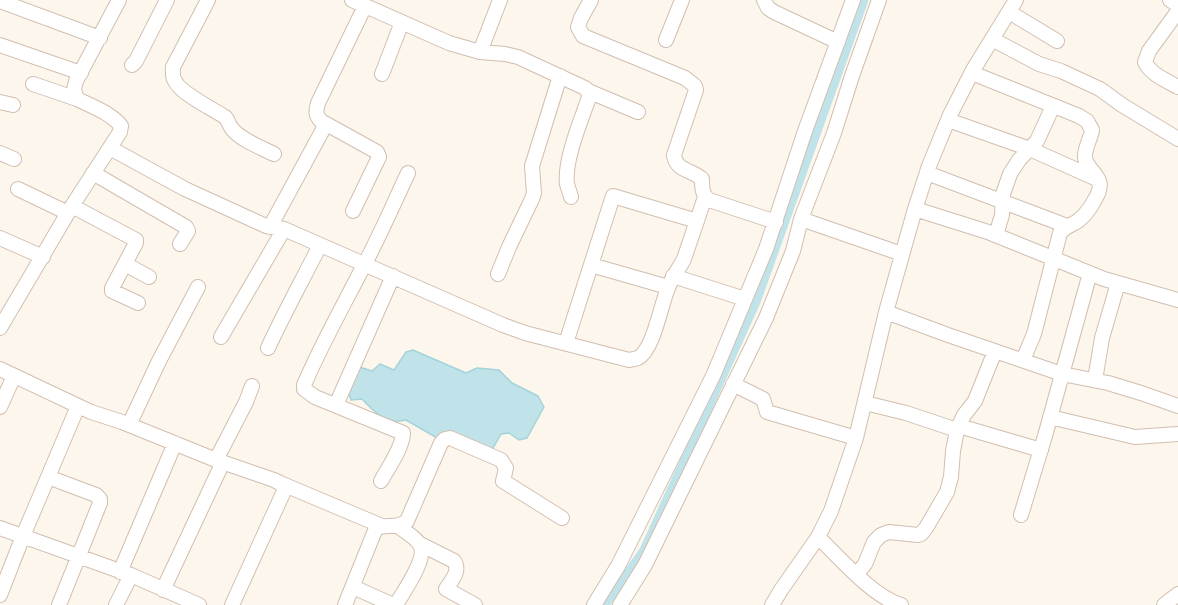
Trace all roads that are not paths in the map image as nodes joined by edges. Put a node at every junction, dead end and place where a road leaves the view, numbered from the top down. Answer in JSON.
{"nodes":[{"id":1,"x":119,"y":0,"type":"edge"},
{"id":2,"x":167,"y":0,"type":"edge"},
{"id":3,"x":208,"y":0,"type":"edge"},
{"id":4,"x":500,"y":0,"type":"edge"},
{"id":5,"x":591,"y":0,"type":"edge"},
{"id":6,"x":682,"y":0,"type":"edge"},
{"id":7,"x":764,"y":0,"type":"edge"},
{"id":8,"x":853,"y":0,"type":"edge"},
{"id":9,"x":879,"y":0,"type":"edge"},
{"id":10,"x":0,"y":1,"type":"edge"},
{"id":11,"x":358,"y":3,"type":"edge"},
{"id":12,"x":1176,"y":4,"type":"edge"},
{"id":13,"x":1012,"y":6,"type":"edge"},
{"id":14,"x":402,"y":22,"type":"junction"},
{"id":15,"x":100,"y":38,"type":"junction"},
{"id":16,"x":992,"y":39,"type":"junction"},
{"id":17,"x":666,"y":40,"type":"dead end"},
{"id":18,"x":1057,"y":41,"type":"dead end"},
{"id":19,"x":838,"y":42,"type":"junction"},
{"id":20,"x":0,"y":45,"type":"edge"},
{"id":21,"x":480,"y":52,"type":"junction"},
{"id":22,"x":132,"y":65,"type":"dead end"},
{"id":23,"x":81,"y":73,"type":"junction"},
{"id":24,"x":972,"y":73,"type":"junction"},
{"id":25,"x":382,"y":74,"type":"dead end"},
{"id":26,"x":560,"y":76,"type":"junction"},
{"id":27,"x":33,"y":84,"type":"dead end"},
{"id":28,"x":1178,"y":87,"type":"edge"},
{"id":29,"x":588,"y":91,"type":"junction"},
{"id":30,"x":77,"y":99,"type":"junction"},
{"id":31,"x":1053,"y":106,"type":"junction"},
{"id":32,"x":638,"y":112,"type":"dead end"},
{"id":33,"x":948,"y":120,"type":"junction"},
{"id":34,"x":326,"y":124,"type":"junction"},
{"id":35,"x":1178,"y":139,"type":"edge"},
{"id":36,"x":110,"y":148,"type":"junction"},
{"id":37,"x":1030,"y":149,"type":"junction"},
{"id":38,"x":0,"y":153,"type":"edge"},
{"id":39,"x":274,"y":154,"type":"dead end"},
{"id":40,"x":14,"y":159,"type":"dead end"},
{"id":41,"x":93,"y":173,"type":"junction"},
{"id":42,"x":408,"y":173,"type":"dead end"},
{"id":43,"x":927,"y":173,"type":"junction"},
{"id":44,"x":1099,"y":180,"type":"junction"},
{"id":45,"x":18,"y":189,"type":"dead end"},
{"id":46,"x":705,"y":197,"type":"junction"},
{"id":47,"x":571,"y":198,"type":"dead end"},
{"id":48,"x":1002,"y":202,"type":"junction"},
{"id":49,"x":915,"y":209,"type":"junction"},
{"id":50,"x":70,"y":210,"type":"junction"},
{"id":51,"x":353,"y":211,"type":"dead end"},
{"id":52,"x":801,"y":219,"type":"junction"},
{"id":53,"x":697,"y":221,"type":"junction"},
{"id":54,"x":776,"y":222,"type":"junction"},
{"id":55,"x":1068,"y":226,"type":"junction"},
{"id":56,"x":277,"y":228,"type":"junction"},
{"id":57,"x":996,"y":235,"type":"junction"},
{"id":58,"x":0,"y":238,"type":"edge"},
{"id":59,"x":180,"y":244,"type":"dead end"},
{"id":60,"x":320,"y":245,"type":"junction"},
{"id":61,"x":902,"y":254,"type":"junction"},
{"id":62,"x":43,"y":257,"type":"junction"},
{"id":63,"x":1054,"y":260,"type":"junction"},
{"id":64,"x":125,"y":264,"type":"junction"},
{"id":65,"x":365,"y":264,"type":"junction"},
{"id":66,"x":591,"y":265,"type":"junction"},
{"id":67,"x":1090,"y":273,"type":"junction"},
{"id":68,"x":498,"y":274,"type":"dead end"},
{"id":69,"x":393,"y":276,"type":"junction"},
{"id":70,"x":149,"y":277,"type":"dead end"},
{"id":71,"x":671,"y":282,"type":"junction"},
{"id":72,"x":1118,"y":283,"type":"junction"},
{"id":73,"x":198,"y":287,"type":"dead end"},
{"id":74,"x":744,"y":299,"type":"junction"},
{"id":75,"x":1178,"y":300,"type":"edge"},
{"id":76,"x":138,"y":303,"type":"dead end"},
{"id":77,"x":886,"y":312,"type":"junction"},
{"id":78,"x":0,"y":328,"type":"edge"},
{"id":79,"x":221,"y":337,"type":"dead end"},
{"id":80,"x":566,"y":343,"type":"junction"},
{"id":81,"x":268,"y":348,"type":"dead end"},
{"id":82,"x":995,"y":351,"type":"junction"},
{"id":83,"x":1023,"y":360,"type":"junction"},
{"id":84,"x":0,"y":369,"type":"edge"},
{"id":85,"x":1062,"y":374,"type":"junction"},
{"id":86,"x":14,"y":376,"type":"junction"},
{"id":87,"x":1095,"y":380,"type":"junction"},
{"id":88,"x":733,"y":384,"type":"junction"},
{"id":89,"x":252,"y":386,"type":"dead end"},
{"id":90,"x":865,"y":403,"type":"junction"},
{"id":91,"x":336,"y":405,"type":"junction"},
{"id":92,"x":78,"y":406,"type":"junction"},
{"id":93,"x":1178,"y":406,"type":"edge"},
{"id":94,"x":0,"y":407,"type":"edge"},
{"id":95,"x":1050,"y":417,"type":"junction"},
{"id":96,"x":129,"y":424,"type":"junction"},
{"id":97,"x":958,"y":428,"type":"junction"},
{"id":98,"x":1178,"y":434,"type":"edge"},
{"id":99,"x":856,"y":438,"type":"junction"},
{"id":100,"x":174,"y":443,"type":"junction"},
{"id":101,"x":1041,"y":450,"type":"junction"},
{"id":102,"x":219,"y":461,"type":"junction"},
{"id":103,"x":48,"y":477,"type":"junction"},
{"id":104,"x":381,"y":481,"type":"dead end"},
{"id":105,"x":280,"y":483,"type":"junction"},
{"id":106,"x":1021,"y":515,"type":"dead end"},
{"id":107,"x":562,"y":518,"type":"dead end"},
{"id":108,"x":382,"y":526,"type":"junction"},
{"id":109,"x":398,"y":526,"type":"junction"},
{"id":110,"x":0,"y":528,"type":"edge"},
{"id":111,"x":23,"y":536,"type":"junction"},
{"id":112,"x":818,"y":537,"type":"junction"},
{"id":113,"x":420,"y":544,"type":"junction"},
{"id":114,"x":77,"y":556,"type":"junction"},
{"id":115,"x":125,"y":573,"type":"junction"},
{"id":116,"x":857,"y":574,"type":"junction"},
{"id":117,"x":353,"y":587,"type":"junction"},
{"id":118,"x":1178,"y":594,"type":"edge"},
{"id":119,"x":0,"y":595,"type":"edge"},
{"id":120,"x":168,"y":596,"type":"edge"},
{"id":121,"x":59,"y":605,"type":"edge"},
{"id":122,"x":116,"y":605,"type":"edge"},
{"id":123,"x":198,"y":605,"type":"edge"},
{"id":124,"x":232,"y":605,"type":"edge"},
{"id":125,"x":345,"y":605,"type":"edge"},
{"id":126,"x":475,"y":605,"type":"edge"},
{"id":127,"x":594,"y":605,"type":"edge"},
{"id":128,"x":620,"y":605,"type":"edge"},
{"id":129,"x":772,"y":605,"type":"edge"},
{"id":130,"x":901,"y":605,"type":"edge"},
{"id":131,"x":1164,"y":605,"type":"edge"}],
"edges":[{"from":1,"to":15,"type":"street"},
{"from":2,"to":22,"type":"street"},
{"from":3,"to":39,"type":"street"},
{"from":4,"to":21,"type":"street"},
{"from":5,"to":46,"type":"street"},
{"from":6,"to":17,"type":"street"},
{"from":7,"to":19,"type":"street"},
{"from":8,"to":19,"type":"street"},
{"from":9,"to":52,"type":"street"},
{"from":10,"to":15,"type":"street"},
{"from":11,"to":14,"type":"street"},
{"from":11,"to":34,"type":"street"},
{"from":12,"to":28,"type":"street"},
{"from":13,"to":16,"type":"street"},
{"from":13,"to":18,"type":"street"},
{"from":14,"to":21,"type":"street"},
{"from":14,"to":25,"type":"street"},
{"from":15,"to":23,"type":"street"},
{"from":16,"to":24,"type":"street"},
{"from":16,"to":35,"type":"street"},
{"from":19,"to":54,"type":"street"},
{"from":20,"to":23,"type":"street"},
{"from":21,"to":26,"type":"street"},
{"from":23,"to":30,"type":"street"},
{"from":24,"to":31,"type":"street"},
{"from":24,"to":33,"type":"street"},
{"from":26,"to":29,"type":"street"},
{"from":26,"to":68,"type":"street"},
{"from":27,"to":30,"type":"street"},
{"from":29,"to":32,"type":"street"},
{"from":29,"to":47,"type":"street"},
{"from":30,"to":36,"type":"street"},
{"from":31,"to":37,"type":"street"},
{"from":31,"to":44,"type":"street"},
{"from":33,"to":37,"type":"street"},
{"from":33,"to":43,"type":"street"},
{"from":34,"to":51,"type":"street"},
{"from":34,"to":56,"type":"street"},
{"from":36,"to":41,"type":"street"},
{"from":36,"to":56,"type":"street"},
{"from":37,"to":44,"type":"street"},
{"from":37,"to":48,"type":"street"},
{"from":38,"to":40,"type":"street"},
{"from":41,"to":50,"type":"street"},
{"from":41,"to":59,"type":"street"},
{"from":42,"to":65,"type":"street"},
{"from":43,"to":48,"type":"street"},
{"from":43,"to":49,"type":"street"},
{"from":44,"to":55,"type":"street"},
{"from":45,"to":50,"type":"street"},
{"from":46,"to":53,"type":"street"},
{"from":46,"to":54,"type":"street"},
{"from":48,"to":55,"type":"street"},
{"from":48,"to":57,"type":"street"},
{"from":49,"to":57,"type":"street"},
{"from":49,"to":61,"type":"street"},
{"from":50,"to":62,"type":"street"},
{"from":50,"to":64,"type":"street"},
{"from":52,"to":61,"type":"street"},
{"from":52,"to":88,"type":"street"},
{"from":53,"to":66,"type":"street"},
{"from":53,"to":71,"type":"street"},
{"from":54,"to":74,"type":"street"},
{"from":55,"to":63,"type":"street"},
{"from":56,"to":60,"type":"street"},
{"from":56,"to":79,"type":"street"},
{"from":57,"to":63,"type":"street"},
{"from":58,"to":62,"type":"street"},
{"from":60,"to":65,"type":"street"},
{"from":60,"to":81,"type":"street"},
{"from":61,"to":77,"type":"street"},
{"from":62,"to":78,"type":"street"},
{"from":63,"to":67,"type":"street"},
{"from":63,"to":83,"type":"street"},
{"from":64,"to":70,"type":"street"},
{"from":64,"to":76,"type":"street"},
{"from":65,"to":69,"type":"street"},
{"from":65,"to":91,"type":"street"},
{"from":66,"to":71,"type":"street"},
{"from":66,"to":80,"type":"street"},
{"from":67,"to":72,"type":"street"},
{"from":67,"to":85,"type":"street"},
{"from":69,"to":80,"type":"street"},
{"from":69,"to":91,"type":"street"},
{"from":71,"to":74,"type":"street"},
{"from":71,"to":80,"type":"street"},
{"from":72,"to":75,"type":"street"},
{"from":72,"to":87,"type":"street"},
{"from":73,"to":96,"type":"street"},
{"from":74,"to":127,"type":"street"},
{"from":77,"to":82,"type":"street"},
{"from":77,"to":90,"type":"street"},
{"from":82,"to":83,"type":"street"},
{"from":82,"to":97,"type":"street"},
{"from":83,"to":85,"type":"street"},
{"from":84,"to":86,"type":"street"},
{"from":85,"to":87,"type":"street"},
{"from":85,"to":95,"type":"street"},
{"from":86,"to":92,"type":"street"},
{"from":86,"to":94,"type":"street"},
{"from":87,"to":93,"type":"street"},
{"from":88,"to":99,"type":"street"},
{"from":88,"to":128,"type":"street"},
{"from":89,"to":102,"type":"street"},
{"from":90,"to":97,"type":"street"},
{"from":90,"to":99,"type":"street"},
{"from":91,"to":104,"type":"street"},
{"from":92,"to":96,"type":"street"},
{"from":92,"to":103,"type":"street"},
{"from":95,"to":98,"type":"street"},
{"from":95,"to":101,"type":"street"},
{"from":96,"to":100,"type":"street"},
{"from":97,"to":101,"type":"street"},
{"from":97,"to":116,"type":"street"},
{"from":99,"to":112,"type":"street"},
{"from":100,"to":102,"type":"street"},
{"from":100,"to":115,"type":"street"},
{"from":101,"to":106,"type":"street"},
{"from":102,"to":105,"type":"street"},
{"from":102,"to":120,"type":"street"},
{"from":103,"to":111,"type":"street"},
{"from":103,"to":114,"type":"street"},
{"from":105,"to":108,"type":"street"},
{"from":105,"to":124,"type":"street"},
{"from":107,"to":109,"type":"street"},
{"from":108,"to":109,"type":"street"},
{"from":108,"to":117,"type":"street"},
{"from":109,"to":113,"type":"street"},
{"from":110,"to":111,"type":"street"},
{"from":111,"to":114,"type":"street"},
{"from":111,"to":119,"type":"street"},
{"from":112,"to":116,"type":"street"},
{"from":112,"to":129,"type":"street"},
{"from":113,"to":117,"type":"street"},
{"from":113,"to":126,"type":"street"},
{"from":114,"to":115,"type":"street"},
{"from":114,"to":121,"type":"street"},
{"from":115,"to":120,"type":"street"},
{"from":115,"to":122,"type":"street"},
{"from":116,"to":130,"type":"street"},
{"from":117,"to":125,"type":"street"},
{"from":118,"to":131,"type":"street"},
{"from":120,"to":123,"type":"street"}]}
